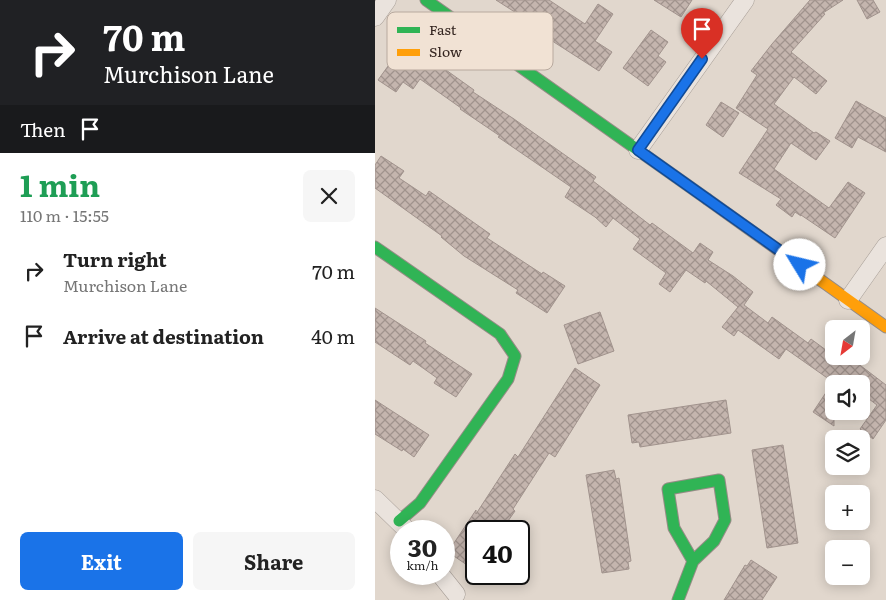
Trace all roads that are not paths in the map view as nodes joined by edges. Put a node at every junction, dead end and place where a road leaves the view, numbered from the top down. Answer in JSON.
{"nodes":[{"id":1,"x":387,"y":0,"type":"edge"},
{"id":2,"x":426,"y":0,"type":"edge"},
{"id":3,"x":745,"y":0,"type":"edge"},
{"id":4,"x":443,"y":12,"type":"edge"},
{"id":5,"x":375,"y":17,"type":"edge"},
{"id":6,"x":525,"y":70,"type":"edge"},
{"id":7,"x":638,"y":150,"type":"junction"},
{"id":8,"x":375,"y":246,"type":"edge"},
{"id":9,"x":886,"y":246,"type":"edge"},
{"id":10,"x":848,"y":300,"type":"junction"},
{"id":11,"x":886,"y":327,"type":"edge"},
{"id":12,"x":375,"y":499,"type":"edge"},
{"id":13,"x":397,"y":520,"type":"edge"},
{"id":14,"x":407,"y":520,"type":"edge"},
{"id":15,"x":693,"y":561,"type":"junction"},
{"id":16,"x":449,"y":585,"type":"edge"},
{"id":17,"x":456,"y":594,"type":"dead end"},
{"id":18,"x":678,"y":600,"type":"edge"}],
"edges":[{"from":1,"to":5,"type":"street"},
{"from":2,"to":4,"type":"street"},
{"from":3,"to":7,"type":"street"},
{"from":6,"to":7,"type":"street"},
{"from":7,"to":10,"type":"street"},
{"from":8,"to":14,"type":"street"},
{"from":9,"to":10,"type":"street"},
{"from":10,"to":11,"type":"street"},
{"from":12,"to":13,"type":"street"},
{"from":15,"to":15,"type":"street"},
{"from":15,"to":18,"type":"street"},
{"from":16,"to":17,"type":"street"}]}
